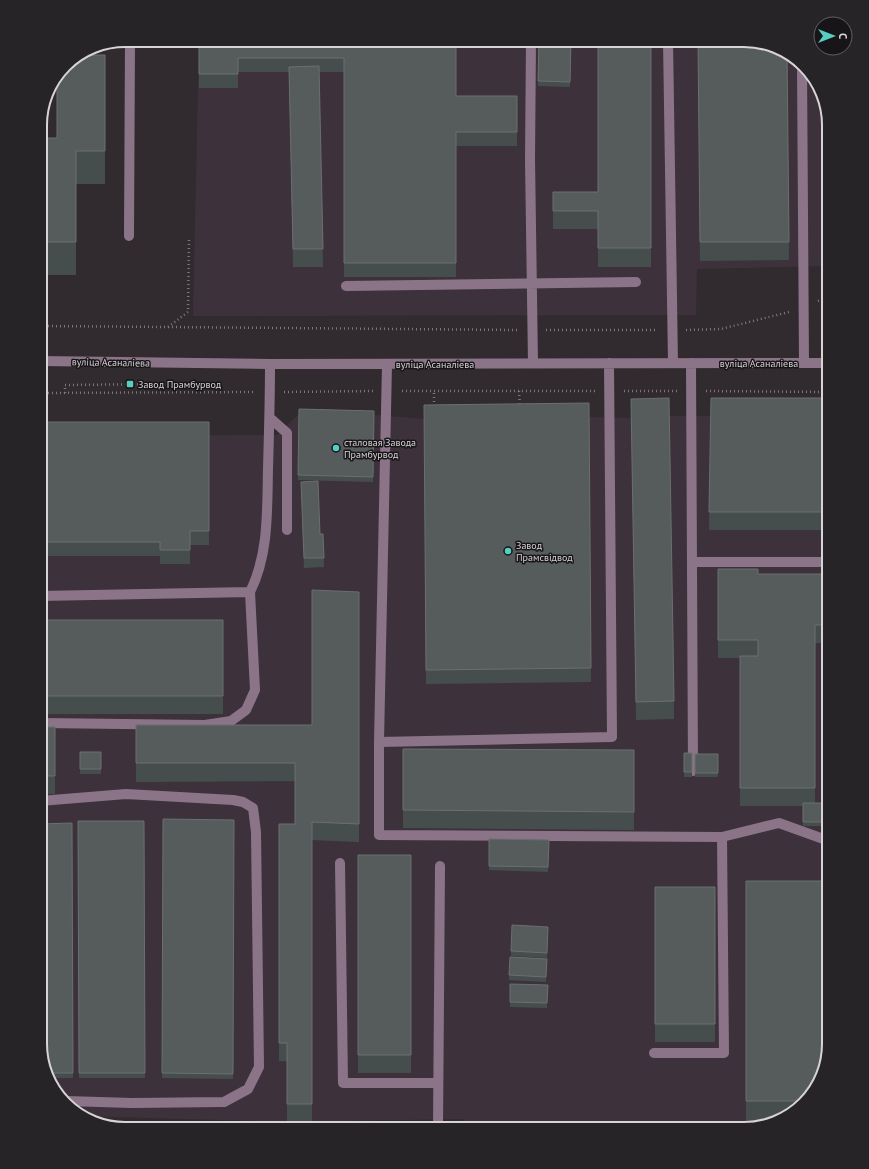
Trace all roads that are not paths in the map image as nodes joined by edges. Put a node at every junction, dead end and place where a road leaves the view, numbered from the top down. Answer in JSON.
{"nodes":[{"id":1,"x":130,"y":47,"type":"edge"},
{"id":2,"x":531,"y":47,"type":"edge"},
{"id":3,"x":668,"y":47,"type":"edge"},
{"id":4,"x":802,"y":73,"type":"edge"},
{"id":5,"x":129,"y":236,"type":"dead end"},
{"id":6,"x":636,"y":282,"type":"dead end"},
{"id":7,"x":532,"y":284,"type":"junction"},
{"id":8,"x":346,"y":286,"type":"dead end"},
{"id":9,"x":47,"y":361,"type":"edge"},
{"id":10,"x":533,"y":363,"type":"junction"},
{"id":11,"x":610,"y":363,"type":"junction"},
{"id":12,"x":673,"y":363,"type":"junction"},
{"id":13,"x":691,"y":363,"type":"junction"},
{"id":14,"x":804,"y":363,"type":"junction"},
{"id":15,"x":822,"y":363,"type":"edge"},
{"id":16,"x":270,"y":364,"type":"junction"},
{"id":17,"x":386,"y":364,"type":"junction"},
{"id":18,"x":270,"y":418,"type":"junction"},
{"id":19,"x":287,"y":530,"type":"dead end"},
{"id":20,"x":692,"y":562,"type":"junction"},
{"id":21,"x":822,"y":562,"type":"edge"},
{"id":22,"x":250,"y":592,"type":"junction"},
{"id":23,"x":47,"y":596,"type":"edge"},
{"id":24,"x":47,"y":723,"type":"edge"},
{"id":25,"x":379,"y":742,"type":"junction"},
{"id":26,"x":693,"y":772,"type":"edge"},
{"id":27,"x":47,"y":800,"type":"edge"},
{"id":28,"x":722,"y":837,"type":"junction"},
{"id":29,"x":822,"y":838,"type":"edge"},
{"id":30,"x":340,"y":863,"type":"dead end"},
{"id":31,"x":440,"y":866,"type":"dead end"},
{"id":32,"x":654,"y":1053,"type":"dead end"},
{"id":33,"x":438,"y":1083,"type":"junction"},
{"id":34,"x":72,"y":1101,"type":"edge"},
{"id":35,"x":438,"y":1122,"type":"edge"}],
"edges":[{"from":1,"to":5,"type":"street"},
{"from":2,"to":7,"type":"street"},
{"from":3,"to":12,"type":"street"},
{"from":4,"to":14,"type":"street"},
{"from":6,"to":7,"type":"street"},
{"from":7,"to":8,"type":"street"},
{"from":7,"to":10,"type":"street"},
{"from":9,"to":16,"type":"street","name":"вуліца Асаналіева"},
{"from":10,"to":11,"type":"street","name":"вуліца Асаналіева"},
{"from":10,"to":17,"type":"street","name":"вуліца Асаналіева"},
{"from":11,"to":12,"type":"street","name":"вуліца Асаналіева"},
{"from":11,"to":25,"type":"street"},
{"from":12,"to":13,"type":"street","name":"вуліца Асаналіева"},
{"from":13,"to":14,"type":"street","name":"вуліца Асаналіева"},
{"from":13,"to":20,"type":"street"},
{"from":14,"to":15,"type":"street","name":"вуліца Асаналіева"},
{"from":16,"to":17,"type":"street","name":"вуліца Асаналіева"},
{"from":16,"to":18,"type":"street"},
{"from":17,"to":25,"type":"street"},
{"from":18,"to":19,"type":"street"},
{"from":18,"to":22,"type":"street"},
{"from":20,"to":21,"type":"street"},
{"from":20,"to":26,"type":"street"},
{"from":22,"to":23,"type":"street"},
{"from":22,"to":24,"type":"street"},
{"from":25,"to":28,"type":"street"},
{"from":27,"to":34,"type":"street"},
{"from":28,"to":29,"type":"street"},
{"from":28,"to":32,"type":"street"},
{"from":30,"to":33,"type":"street"},
{"from":31,"to":33,"type":"street"},
{"from":33,"to":35,"type":"street"}]}
